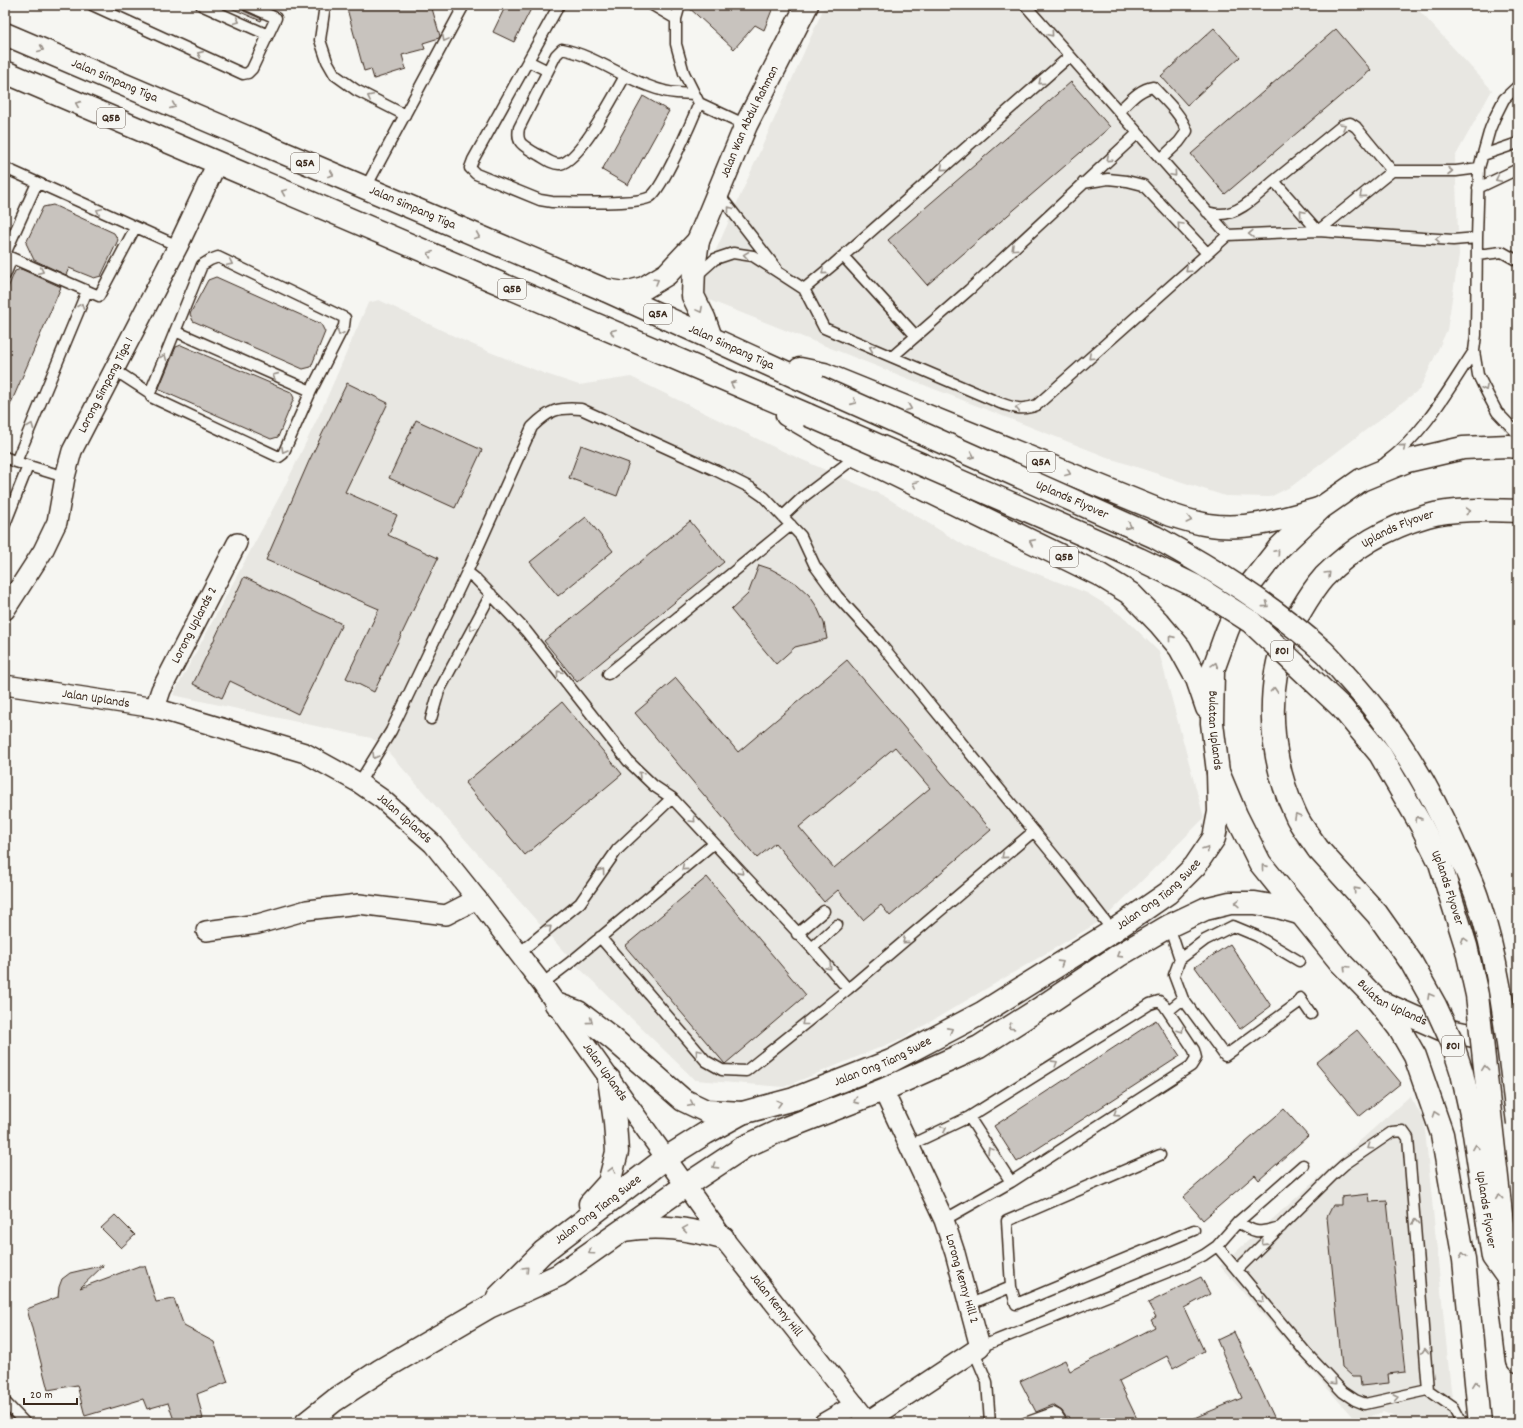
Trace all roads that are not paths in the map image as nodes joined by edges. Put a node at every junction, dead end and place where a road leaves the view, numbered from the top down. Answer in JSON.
{"nodes":[{"id":1,"x":92,"y":5,"type":"edge"},
{"id":2,"x":201,"y":5,"type":"edge"},
{"id":3,"x":247,"y":5,"type":"edge"},
{"id":4,"x":325,"y":5,"type":"edge"},
{"id":5,"x":464,"y":5,"type":"edge"},
{"id":6,"x":559,"y":5,"type":"edge"},
{"id":7,"x":652,"y":5,"type":"edge"},
{"id":8,"x":680,"y":5,"type":"edge"},
{"id":9,"x":808,"y":5,"type":"edge"},
{"id":10,"x":1025,"y":5,"type":"edge"},
{"id":11,"x":676,"y":19,"type":"junction"},
{"id":12,"x":5,"y":34,"type":"edge"},
{"id":13,"x":268,"y":35,"type":"junction"},
{"id":14,"x":1070,"y":56,"type":"junction"},
{"id":15,"x":528,"y":61,"type":"junction"},
{"id":16,"x":548,"y":71,"type":"junction"},
{"id":17,"x":5,"y":72,"type":"edge"},
{"id":18,"x":625,"y":76,"type":"junction"},
{"id":19,"x":1518,"y":86,"type":"edge"},
{"id":20,"x":697,"y":98,"type":"junction"},
{"id":21,"x":1119,"y":111,"type":"junction"},
{"id":22,"x":405,"y":115,"type":"junction"},
{"id":23,"x":746,"y":126,"type":"junction"},
{"id":24,"x":1138,"y":133,"type":"junction"},
{"id":25,"x":1518,"y":143,"type":"edge"},
{"id":26,"x":1483,"y":155,"type":"junction"},
{"id":27,"x":1161,"y":159,"type":"junction"},
{"id":28,"x":217,"y":163,"type":"junction"},
{"id":29,"x":5,"y":168,"type":"edge"},
{"id":30,"x":1479,"y":168,"type":"junction"},
{"id":31,"x":1518,"y":169,"type":"edge"},
{"id":32,"x":1392,"y":171,"type":"junction"},
{"id":33,"x":1274,"y":181,"type":"junction"},
{"id":34,"x":37,"y":183,"type":"junction"},
{"id":35,"x":1082,"y":183,"type":"junction"},
{"id":36,"x":365,"y":188,"type":"junction"},
{"id":37,"x":1478,"y":188,"type":"junction"},
{"id":38,"x":718,"y":193,"type":"junction"},
{"id":39,"x":1207,"y":212,"type":"junction"},
{"id":40,"x":135,"y":228,"type":"junction"},
{"id":41,"x":1318,"y":231,"type":"junction"},
{"id":42,"x":1228,"y":235,"type":"junction"},
{"id":43,"x":1477,"y":238,"type":"junction"},
{"id":44,"x":698,"y":241,"type":"junction"},
{"id":45,"x":178,"y":246,"type":"junction"},
{"id":46,"x":1207,"y":253,"type":"junction"},
{"id":47,"x":1477,"y":255,"type":"junction"},
{"id":48,"x":7,"y":256,"type":"edge"},
{"id":49,"x":843,"y":256,"type":"junction"},
{"id":50,"x":1518,"y":261,"type":"edge"},
{"id":51,"x":780,"y":272,"type":"junction"},
{"id":52,"x":5,"y":275,"type":"edge"},
{"id":53,"x":693,"y":281,"type":"junction"},
{"id":54,"x":804,"y":289,"type":"junction"},
{"id":55,"x":605,"y":290,"type":"junction"},
{"id":56,"x":87,"y":291,"type":"junction"},
{"id":57,"x":175,"y":331,"type":"junction"},
{"id":58,"x":915,"y":335,"type":"junction"},
{"id":59,"x":711,"y":338,"type":"junction"},
{"id":60,"x":1474,"y":351,"type":"junction"},
{"id":61,"x":892,"y":357,"type":"junction"},
{"id":62,"x":765,"y":363,"type":"junction"},
{"id":63,"x":113,"y":369,"type":"junction"},
{"id":64,"x":818,"y":387,"type":"joint"},
{"id":65,"x":311,"y":391,"type":"junction"},
{"id":66,"x":150,"y":393,"type":"junction"},
{"id":67,"x":754,"y":393,"type":"junction"},
{"id":68,"x":1518,"y":434,"type":"edge"},
{"id":69,"x":1518,"y":447,"type":"edge"},
{"id":70,"x":857,"y":456,"type":"junction"},
{"id":71,"x":5,"y":457,"type":"edge"},
{"id":72,"x":16,"y":462,"type":"junction"},
{"id":73,"x":28,"y":466,"type":"junction"},
{"id":74,"x":65,"y":477,"type":"junction"},
{"id":75,"x":1362,"y":480,"type":"junction"},
{"id":76,"x":1321,"y":508,"type":"junction"},
{"id":77,"x":1518,"y":511,"type":"edge"},
{"id":78,"x":783,"y":516,"type":"junction"},
{"id":79,"x":5,"y":524,"type":"edge"},
{"id":80,"x":791,"y":525,"type":"junction"},
{"id":81,"x":237,"y":543,"type":"dead end"},
{"id":82,"x":467,"y":572,"type":"junction"},
{"id":83,"x":490,"y":594,"type":"junction"},
{"id":84,"x":5,"y":610,"type":"edge"},
{"id":85,"x":608,"y":674,"type":"dead end"},
{"id":86,"x":5,"y":685,"type":"edge"},
{"id":87,"x":155,"y":708,"type":"junction"},
{"id":88,"x":431,"y":719,"type":"dead end"},
{"id":89,"x":1212,"y":723,"type":"junction"},
{"id":90,"x":1218,"y":772,"type":"junction"},
{"id":91,"x":359,"y":782,"type":"junction"},
{"id":92,"x":672,"y":798,"type":"junction"},
{"id":93,"x":1034,"y":831,"type":"junction"},
{"id":94,"x":714,"y":843,"type":"junction"},
{"id":95,"x":477,"y":899,"type":"junction"},
{"id":96,"x":824,"y":911,"type":"dead end"},
{"id":97,"x":1302,"y":914,"type":"junction"},
{"id":98,"x":837,"y":925,"type":"dead end"},
{"id":99,"x":1169,"y":926,"type":"junction"},
{"id":100,"x":206,"y":930,"type":"dead end"},
{"id":101,"x":1113,"y":931,"type":"junction"},
{"id":102,"x":798,"y":934,"type":"junction"},
{"id":103,"x":600,"y":937,"type":"junction"},
{"id":104,"x":812,"y":948,"type":"junction"},
{"id":105,"x":519,"y":953,"type":"junction"},
{"id":106,"x":1180,"y":959,"type":"junction"},
{"id":107,"x":1299,"y":961,"type":"dead end"},
{"id":108,"x":542,"y":984,"type":"junction"},
{"id":109,"x":848,"y":989,"type":"junction"},
{"id":110,"x":1183,"y":999,"type":"junction"},
{"id":111,"x":1378,"y":1000,"type":"junction"},
{"id":112,"x":556,"y":1004,"type":"junction"},
{"id":113,"x":1168,"y":1011,"type":"junction"},
{"id":114,"x":1311,"y":1014,"type":"dead end"},
{"id":115,"x":1518,"y":1038,"type":"edge"},
{"id":116,"x":609,"y":1079,"type":"junction"},
{"id":117,"x":883,"y":1090,"type":"junction"},
{"id":118,"x":742,"y":1113,"type":"junction"},
{"id":119,"x":969,"y":1117,"type":"junction"},
{"id":120,"x":1518,"y":1123,"type":"edge"},
{"id":121,"x":908,"y":1146,"type":"junction"},
{"id":122,"x":1160,"y":1155,"type":"dead end"},
{"id":123,"x":666,"y":1158,"type":"junction"},
{"id":124,"x":1303,"y":1166,"type":"dead end"},
{"id":125,"x":1011,"y":1182,"type":"junction"},
{"id":126,"x":685,"y":1186,"type":"junction"},
{"id":127,"x":944,"y":1220,"type":"junction"},
{"id":128,"x":1238,"y":1222,"type":"junction"},
{"id":129,"x":1281,"y":1227,"type":"junction"},
{"id":130,"x":623,"y":1230,"type":"junction"},
{"id":131,"x":1194,"y":1230,"type":"dead end"},
{"id":132,"x":723,"y":1238,"type":"junction"},
{"id":133,"x":1217,"y":1246,"type":"junction"},
{"id":134,"x":543,"y":1252,"type":"junction"},
{"id":135,"x":1237,"y":1270,"type":"junction"},
{"id":136,"x":1508,"y":1278,"type":"junction"},
{"id":137,"x":1011,"y":1287,"type":"junction"},
{"id":138,"x":968,"y":1305,"type":"junction"},
{"id":139,"x":489,"y":1307,"type":"junction"},
{"id":140,"x":977,"y":1349,"type":"junction"},
{"id":141,"x":1518,"y":1361,"type":"edge"},
{"id":142,"x":1428,"y":1390,"type":"junction"},
{"id":143,"x":5,"y":1402,"type":"edge"},
{"id":144,"x":855,"y":1405,"type":"junction"},
{"id":145,"x":869,"y":1422,"type":"edge"},
{"id":146,"x":25,"y":1423,"type":"edge"},
{"id":147,"x":306,"y":1423,"type":"edge"},
{"id":148,"x":824,"y":1423,"type":"edge"},
{"id":149,"x":990,"y":1423,"type":"edge"},
{"id":150,"x":1025,"y":1423,"type":"edge"},
{"id":151,"x":1062,"y":1423,"type":"edge"},
{"id":152,"x":1462,"y":1423,"type":"edge"},
{"id":153,"x":1480,"y":1423,"type":"edge"}],
"edges":[{"from":13,"to":1,"type":"lane","one_way":true},
{"from":2,"to":13,"type":"lane","one_way":true},
{"from":3,"to":13,"type":"lane"},
{"from":22,"to":4,"type":"lane","one_way":true},
{"from":5,"to":22,"type":"lane","one_way":true},
{"from":6,"to":15,"type":"lane"},
{"from":7,"to":11,"type":"lane"},
{"from":8,"to":11,"type":"lane"},
{"from":9,"to":23,"type":"main road","name":"Jalan Wan Abdul Rahman"},
{"from":10,"to":14,"type":"lane","one_way":true},
{"from":11,"to":20,"type":"lane"},
{"from":12,"to":36,"type":"main road","name":"Jalan Simpang Tiga","number":"Q5A","one_way":true},
{"from":14,"to":21,"type":"lane"},
{"from":14,"to":49,"type":"lane","one_way":true},
{"from":15,"to":16,"type":"lane"},
{"from":15,"to":20,"type":"lane"},
{"from":16,"to":18,"type":"lane"},
{"from":16,"to":18,"type":"lane"},
{"from":28,"to":17,"type":"main road","number":"Q5B","one_way":true},
{"from":18,"to":20,"type":"lane"},
{"from":19,"to":26,"type":"lane"},
{"from":20,"to":23,"type":"lane"},
{"from":21,"to":24,"type":"lane"},
{"from":21,"to":27,"type":"lane"},
{"from":22,"to":36,"type":"lane"},
{"from":23,"to":38,"type":"main road","name":"Jalan Wan Abdul Rahman"},
{"from":24,"to":27,"type":"lane"},
{"from":24,"to":35,"type":"lane","one_way":true},
{"from":25,"to":26,"type":"lane"},
{"from":26,"to":30,"type":"lane"},
{"from":27,"to":39,"type":"lane","one_way":true},
{"from":28,"to":45,"type":"street","name":"Lorong Simpang Tiga 1"},
{"from":67,"to":28,"type":"main road","number":"Q5B","one_way":true},
{"from":29,"to":34,"type":"lane"},
{"from":32,"to":30,"type":"lane","one_way":true},
{"from":30,"to":37,"type":"lane"},
{"from":31,"to":37,"type":"lane","one_way":true},
{"from":33,"to":32,"type":"lane","one_way":true},
{"from":32,"to":41,"type":"lane","one_way":true},
{"from":33,"to":39,"type":"lane"},
{"from":41,"to":33,"type":"lane","one_way":true},
{"from":40,"to":34,"type":"lane","one_way":true},
{"from":34,"to":48,"type":"lane"},
{"from":46,"to":35,"type":"lane","one_way":true},
{"from":35,"to":58,"type":"lane","one_way":true},
{"from":36,"to":55,"type":"main road","name":"Jalan Simpang Tiga","number":"Q5A","one_way":true},
{"from":37,"to":43,"type":"lane"},
{"from":38,"to":44,"type":"main road","name":"Jalan Wan Abdul Rahman"},
{"from":51,"to":38,"type":"lane","one_way":true},
{"from":39,"to":42,"type":"lane"},
{"from":40,"to":45,"type":"lane"},
{"from":40,"to":56,"type":"lane"},
{"from":41,"to":42,"type":"lane","one_way":true},
{"from":43,"to":41,"type":"lane","one_way":true},
{"from":42,"to":46,"type":"lane"},
{"from":43,"to":47,"type":"lane"},
{"from":44,"to":53,"type":"main road"},
{"from":55,"to":44,"type":"main road","one_way":true},
{"from":45,"to":63,"type":"street","name":"Lorong Simpang Tiga 1"},
{"from":46,"to":61,"type":"lane","one_way":true},
{"from":47,"to":50,"type":"lane"},
{"from":47,"to":60,"type":"lane"},
{"from":48,"to":52,"type":"lane"},
{"from":48,"to":56,"type":"lane","one_way":true},
{"from":49,"to":54,"type":"lane","one_way":true},
{"from":49,"to":58,"type":"lane"},
{"from":51,"to":53,"type":"lane","one_way":true},
{"from":51,"to":54,"type":"lane"},
{"from":53,"to":59,"type":"main road","one_way":true},
{"from":61,"to":54,"type":"lane","one_way":true},
{"from":55,"to":59,"type":"main road","name":"Jalan Simpang Tiga","number":"Q5A"},
{"from":72,"to":56,"type":"lane","one_way":true},
{"from":65,"to":57,"type":"lane","one_way":true},
{"from":57,"to":65,"type":"lane","one_way":true},
{"from":66,"to":57,"type":"lane","one_way":true},
{"from":58,"to":61,"type":"lane"},
{"from":59,"to":62,"type":"main road","name":"Jalan Simpang Tiga","number":"Q5A"},
{"from":60,"to":68,"type":"lane","one_way":true},
{"from":75,"to":60,"type":"lane","one_way":true},
{"from":62,"to":64,"type":"main road","name":"Jalan Simpang Tiga","number":"Q5A"},
{"from":62,"to":76,"type":"main road","number":"Q5A","one_way":true},
{"from":63,"to":66,"type":"lane"},
{"from":63,"to":74,"type":"street","name":"Lorong Simpang Tiga 1"},
{"from":64,"to":120,"type":"main road","name":"Uplands Flyover","one_way":true,"bridge":true},
{"from":65,"to":66,"type":"lane","one_way":true},
{"from":67,"to":70,"type":"main road","number":"Q5B"},
{"from":136,"to":67,"type":"main road","name":"Uplands Flyover","number":"Q5B","one_way":true,"bridge":true},
{"from":69,"to":75,"type":"main road","name":"Bulatan Uplands"},
{"from":70,"to":78,"type":"lane"},
{"from":89,"to":70,"type":"main road","number":"Q5B","one_way":true},
{"from":71,"to":72,"type":"lane"},
{"from":72,"to":73,"type":"lane"},
{"from":73,"to":74,"type":"lane"},
{"from":73,"to":79,"type":"lane"},
{"from":74,"to":84,"type":"street","name":"Lorong Simpang Tiga 1"},
{"from":75,"to":76,"type":"main road","name":"Bulatan Uplands"},
{"from":89,"to":76,"type":"main road","name":"Bulatan Uplands","one_way":true},
{"from":136,"to":77,"type":"main road","name":"Uplands Flyover","number":"801","one_way":true,"bridge":true},
{"from":78,"to":80,"type":"lane"},
{"from":78,"to":82,"type":"lane"},
{"from":80,"to":85,"type":"lane"},
{"from":80,"to":93,"type":"lane"},
{"from":81,"to":87,"type":"street","name":"Lorong Uplands 2"},
{"from":82,"to":83,"type":"lane"},
{"from":82,"to":91,"type":"lane","one_way":true},
{"from":83,"to":88,"type":"lane","one_way":true},
{"from":92,"to":83,"type":"lane","one_way":true},
{"from":86,"to":87,"type":"street","name":"Jalan Uplands"},
{"from":87,"to":91,"type":"street","name":"Jalan Uplands"},
{"from":89,"to":90,"type":"main road","name":"Bulatan Uplands"},
{"from":97,"to":90,"type":"main road","name":"Bulatan Uplands","one_way":true},
{"from":101,"to":90,"type":"main road","name":"Jalan Ong Tiang Swee","one_way":true},
{"from":91,"to":95,"type":"street","name":"Jalan Uplands"},
{"from":92,"to":94,"type":"lane","one_way":true},
{"from":105,"to":92,"type":"lane","one_way":true},
{"from":93,"to":101,"type":"lane"},
{"from":93,"to":109,"type":"lane","one_way":true},
{"from":94,"to":102,"type":"lane","one_way":true},
{"from":94,"to":103,"type":"lane","one_way":true},
{"from":95,"to":100,"type":"street"},
{"from":95,"to":105,"type":"street","name":"Jalan Uplands"},
{"from":96,"to":102,"type":"lane"},
{"from":97,"to":99,"type":"main road","name":"Jalan Ong Tiang Swee","one_way":true},
{"from":111,"to":97,"type":"main road","name":"Bulatan Uplands","one_way":true},
{"from":98,"to":104,"type":"lane"},
{"from":99,"to":106,"type":"lane"},
{"from":99,"to":117,"type":"main road","name":"Jalan Ong Tiang Swee","one_way":true},
{"from":118,"to":101,"type":"main road","name":"Jalan Ong Tiang Swee","one_way":true},
{"from":102,"to":104,"type":"lane"},
{"from":103,"to":108,"type":"lane"},
{"from":109,"to":103,"type":"lane","one_way":true},
{"from":104,"to":109,"type":"lane","one_way":true},
{"from":105,"to":108,"type":"street","name":"Jalan Uplands"},
{"from":106,"to":107,"type":"lane"},
{"from":106,"to":110,"type":"lane"},
{"from":108,"to":112,"type":"street","name":"Jalan Uplands"},
{"from":110,"to":113,"type":"lane"},
{"from":110,"to":114,"type":"lane"},
{"from":111,"to":115,"type":"main road","name":"Bulatan Uplands"},
{"from":153,"to":111,"type":"main road","one_way":true},
{"from":112,"to":116,"type":"street","name":"Jalan Uplands"},
{"from":112,"to":118,"type":"main road","one_way":true},
{"from":119,"to":113,"type":"lane","one_way":true},
{"from":113,"to":125,"type":"lane","one_way":true},
{"from":116,"to":123,"type":"street","name":"Jalan Uplands"},
{"from":134,"to":116,"type":"main road","one_way":true},
{"from":117,"to":121,"type":"street","name":"Lorong Kenny Hill 2"},
{"from":117,"to":126,"type":"main road","name":"Jalan Ong Tiang Swee","one_way":true},
{"from":118,"to":123,"type":"main road","name":"Jalan Ong Tiang Swee"},
{"from":121,"to":119,"type":"lane","one_way":true},
{"from":125,"to":119,"type":"lane","one_way":true},
{"from":121,"to":127,"type":"street","name":"Lorong Kenny Hill 2"},
{"from":122,"to":137,"type":"lane"},
{"from":123,"to":126,"type":"street","name":"Jalan Uplands"},
{"from":123,"to":134,"type":"main road","name":"Jalan Ong Tiang Swee"},
{"from":124,"to":128,"type":"lane"},
{"from":125,"to":127,"type":"lane"},
{"from":126,"to":130,"type":"main road","name":"Jalan Ong Tiang Swee"},
{"from":126,"to":132,"type":"street","name":"Jalan Kenny Hill"},
{"from":127,"to":138,"type":"street","name":"Lorong Kenny Hill 2"},
{"from":128,"to":129,"type":"lane"},
{"from":128,"to":133,"type":"lane"},
{"from":129,"to":135,"type":"lane","one_way":true},
{"from":142,"to":129,"type":"lane","one_way":true},
{"from":132,"to":130,"type":"main road","one_way":true},
{"from":130,"to":139,"type":"main road","name":"Jalan Ong Tiang Swee","one_way":true},
{"from":131,"to":137,"type":"lane"},
{"from":132,"to":144,"type":"street","name":"Jalan Kenny Hill"},
{"from":133,"to":135,"type":"lane"},
{"from":133,"to":140,"type":"lane"},
{"from":139,"to":134,"type":"main road","name":"Jalan Ong Tiang Swee","one_way":true},
{"from":135,"to":142,"type":"lane","one_way":true},
{"from":136,"to":141,"type":"main road"},
{"from":137,"to":138,"type":"lane"},
{"from":138,"to":140,"type":"street","name":"Lorong Kenny Hill 2"},
{"from":139,"to":147,"type":"main road","name":"Jalan Ong Tiang Swee"},
{"from":140,"to":145,"type":"street"},
{"from":140,"to":149,"type":"lane"},
{"from":142,"to":152,"type":"lane"},
{"from":143,"to":146,"type":"lane"},
{"from":144,"to":145,"type":"street","name":"Jalan Kenny Hill"},
{"from":144,"to":148,"type":"street"},
{"from":150,"to":151,"type":"lane"}]}
